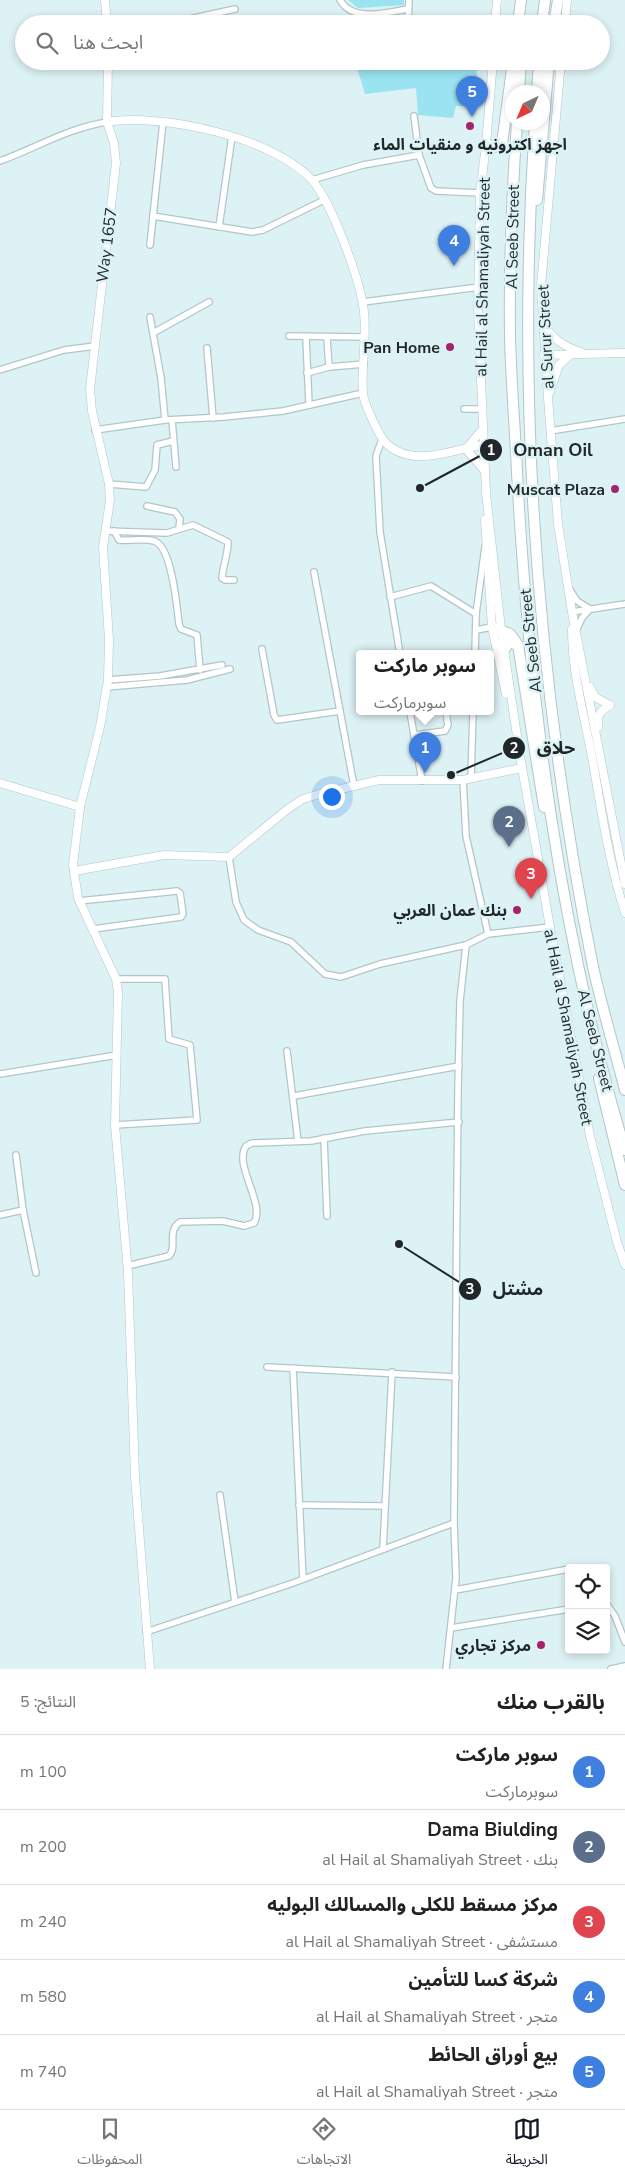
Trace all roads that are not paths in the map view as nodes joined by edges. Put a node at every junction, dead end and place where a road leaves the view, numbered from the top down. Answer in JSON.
{"nodes":[{"id":1,"x":105,"y":0,"type":"edge"},
{"id":2,"x":340,"y":0,"type":"edge"},
{"id":3,"x":409,"y":0,"type":"edge"},
{"id":4,"x":497,"y":0,"type":"edge"},
{"id":5,"x":521,"y":0,"type":"edge"},
{"id":6,"x":526,"y":0,"type":"edge"},
{"id":7,"x":545,"y":0,"type":"edge"},
{"id":8,"x":558,"y":0,"type":"edge"},
{"id":9,"x":568,"y":0,"type":"edge"},
{"id":10,"x":236,"y":9,"type":"dead end"},
{"id":11,"x":408,"y":10,"type":"junction"},
{"id":12,"x":106,"y":15,"type":"edge"},
{"id":13,"x":208,"y":15,"type":"edge"},
{"id":14,"x":408,"y":15,"type":"edge"},
{"id":15,"x":496,"y":15,"type":"edge"},
{"id":16,"x":519,"y":15,"type":"edge"},
{"id":17,"x":525,"y":15,"type":"edge"},
{"id":18,"x":543,"y":15,"type":"edge"},
{"id":19,"x":556,"y":15,"type":"edge"},
{"id":20,"x":566,"y":15,"type":"edge"},
{"id":21,"x":108,"y":70,"type":"edge"},
{"id":22,"x":492,"y":70,"type":"edge"},
{"id":23,"x":512,"y":70,"type":"edge"},
{"id":24,"x":520,"y":70,"type":"edge"},
{"id":25,"x":538,"y":70,"type":"edge"},
{"id":26,"x":548,"y":70,"type":"edge"},
{"id":27,"x":560,"y":70,"type":"edge"},
{"id":28,"x":519,"y":85,"type":"edge"},
{"id":29,"x":537,"y":85,"type":"edge"},
{"id":30,"x":414,"y":116,"type":"dead end"},
{"id":31,"x":106,"y":122,"type":"junction"},
{"id":32,"x":163,"y":122,"type":"junction"},
{"id":33,"x":517,"y":130,"type":"edge"},
{"id":34,"x":535,"y":130,"type":"edge"},
{"id":35,"x":232,"y":136,"type":"junction"},
{"id":36,"x":486,"y":145,"type":"junction"},
{"id":37,"x":419,"y":155,"type":"junction"},
{"id":38,"x":0,"y":161,"type":"edge"},
{"id":39,"x":312,"y":180,"type":"junction"},
{"id":40,"x":480,"y":193,"type":"junction"},
{"id":41,"x":324,"y":200,"type":"junction"},
{"id":42,"x":154,"y":216,"type":"junction"},
{"id":43,"x":219,"y":227,"type":"junction"},
{"id":44,"x":150,"y":245,"type":"dead end"},
{"id":45,"x":529,"y":260,"type":"junction"},
{"id":46,"x":478,"y":287,"type":"junction"},
{"id":47,"x":210,"y":302,"type":"dead end"},
{"id":48,"x":363,"y":302,"type":"junction"},
{"id":49,"x":150,"y":317,"type":"dead end"},
{"id":50,"x":543,"y":322,"type":"junction"},
{"id":51,"x":153,"y":333,"type":"junction"},
{"id":52,"x":289,"y":336,"type":"dead end"},
{"id":53,"x":364,"y":337,"type":"junction"},
{"id":54,"x":306,"y":338,"type":"junction"},
{"id":55,"x":327,"y":338,"type":"junction"},
{"id":56,"x":95,"y":346,"type":"junction"},
{"id":57,"x":207,"y":348,"type":"dead end"},
{"id":58,"x":625,"y":353,"type":"edge"},
{"id":59,"x":570,"y":354,"type":"junction"},
{"id":60,"x":587,"y":354,"type":"junction"},
{"id":61,"x":544,"y":355,"type":"junction"},
{"id":62,"x":364,"y":364,"type":"junction"},
{"id":63,"x":329,"y":368,"type":"junction"},
{"id":64,"x":0,"y":370,"type":"edge"},
{"id":65,"x":307,"y":373,"type":"junction"},
{"id":66,"x":362,"y":393,"type":"junction"},
{"id":67,"x":548,"y":398,"type":"junction"},
{"id":68,"x":309,"y":405,"type":"junction"},
{"id":69,"x":482,"y":409,"type":"junction"},
{"id":70,"x":464,"y":410,"type":"dead end"},
{"id":71,"x":213,"y":418,"type":"junction"},
{"id":72,"x":625,"y":419,"type":"edge"},
{"id":73,"x":169,"y":420,"type":"junction"},
{"id":74,"x":95,"y":430,"type":"junction"},
{"id":75,"x":482,"y":430,"type":"junction"},
{"id":76,"x":550,"y":430,"type":"junction"},
{"id":77,"x":382,"y":439,"type":"junction"},
{"id":78,"x":173,"y":441,"type":"junction"},
{"id":79,"x":483,"y":448,"type":"junction"},
{"id":80,"x":466,"y":449,"type":"junction"},
{"id":81,"x":176,"y":467,"type":"dead end"},
{"id":82,"x":483,"y":469,"type":"junction"},
{"id":83,"x":109,"y":484,"type":"junction"},
{"id":84,"x":486,"y":493,"type":"junction"},
{"id":85,"x":147,"y":506,"type":"dead end"},
{"id":86,"x":179,"y":528,"type":"junction"},
{"id":87,"x":105,"y":531,"type":"junction"},
{"id":88,"x":114,"y":531,"type":"junction"},
{"id":89,"x":486,"y":543,"type":"junction"},
{"id":90,"x":314,"y":572,"type":"dead end"},
{"id":91,"x":234,"y":580,"type":"dead end"},
{"id":92,"x":568,"y":586,"type":"junction"},
{"id":93,"x":390,"y":597,"type":"junction"},
{"id":94,"x":625,"y":604,"type":"edge"},
{"id":95,"x":590,"y":609,"type":"junction"},
{"id":96,"x":572,"y":612,"type":"junction"},
{"id":97,"x":476,"y":614,"type":"junction"},
{"id":98,"x":497,"y":628,"type":"junction"},
{"id":99,"x":476,"y":630,"type":"junction"},
{"id":100,"x":576,"y":631,"type":"junction"},
{"id":101,"x":518,"y":645,"type":"junction"},
{"id":102,"x":262,"y":649,"type":"dead end"},
{"id":103,"x":399,"y":650,"type":"edge"},
{"id":104,"x":476,"y":650,"type":"edge"},
{"id":105,"x":504,"y":650,"type":"junction"},
{"id":106,"x":222,"y":665,"type":"dead end"},
{"id":107,"x":230,"y":669,"type":"dead end"},
{"id":108,"x":200,"y":670,"type":"junction"},
{"id":109,"x":585,"y":675,"type":"junction"},
{"id":110,"x":108,"y":684,"type":"junction"},
{"id":111,"x":340,"y":711,"type":"junction"},
{"id":112,"x":411,"y":715,"type":"edge"},
{"id":113,"x":446,"y":715,"type":"edge"},
{"id":114,"x":473,"y":715,"type":"edge"},
{"id":115,"x":414,"y":735,"type":"junction"},
{"id":116,"x":520,"y":756,"type":"junction"},
{"id":117,"x":522,"y":768,"type":"junction"},
{"id":118,"x":467,"y":779,"type":"junction"},
{"id":119,"x":422,"y":781,"type":"junction"},
{"id":120,"x":0,"y":783,"type":"edge"},
{"id":121,"x":354,"y":786,"type":"junction"},
{"id":122,"x":610,"y":805,"type":"junction"},
{"id":123,"x":80,"y":807,"type":"junction"},
{"id":124,"x":618,"y":852,"type":"edge"},
{"id":125,"x":229,"y":857,"type":"junction"},
{"id":126,"x":558,"y":869,"type":"junction"},
{"id":127,"x":74,"y":871,"type":"junction"},
{"id":128,"x":625,"y":884,"type":"edge"},
{"id":129,"x":80,"y":901,"type":"junction"},
{"id":130,"x":625,"y":913,"type":"edge"},
{"id":131,"x":550,"y":927,"type":"junction"},
{"id":132,"x":93,"y":929,"type":"junction"},
{"id":133,"x":488,"y":934,"type":"junction"},
{"id":134,"x":466,"y":945,"type":"junction"},
{"id":135,"x":578,"y":972,"type":"junction"},
{"id":136,"x":116,"y":979,"type":"junction"},
{"id":137,"x":287,"y":1051,"type":"dead end"},
{"id":138,"x":117,"y":1055,"type":"junction"},
{"id":139,"x":618,"y":1064,"type":"junction"},
{"id":140,"x":459,"y":1066,"type":"junction"},
{"id":141,"x":0,"y":1074,"type":"edge"},
{"id":142,"x":625,"y":1080,"type":"edge"},
{"id":143,"x":625,"y":1090,"type":"edge"},
{"id":144,"x":294,"y":1096,"type":"junction"},
{"id":145,"x":459,"y":1122,"type":"junction"},
{"id":146,"x":115,"y":1125,"type":"junction"},
{"id":147,"x":324,"y":1138,"type":"junction"},
{"id":148,"x":298,"y":1141,"type":"junction"},
{"id":149,"x":625,"y":1150,"type":"edge"},
{"id":150,"x":16,"y":1155,"type":"dead end"},
{"id":151,"x":625,"y":1185,"type":"edge"},
{"id":152,"x":23,"y":1210,"type":"junction"},
{"id":153,"x":0,"y":1215,"type":"edge"},
{"id":154,"x":328,"y":1216,"type":"dead end"},
{"id":155,"x":625,"y":1265,"type":"edge"},
{"id":156,"x":127,"y":1266,"type":"junction"},
{"id":157,"x":36,"y":1273,"type":"dead end"},
{"id":158,"x":267,"y":1367,"type":"dead end"},
{"id":159,"x":293,"y":1368,"type":"junction"},
{"id":160,"x":392,"y":1372,"type":"junction"},
{"id":161,"x":456,"y":1377,"type":"junction"},
{"id":162,"x":220,"y":1495,"type":"dead end"},
{"id":163,"x":299,"y":1505,"type":"junction"},
{"id":164,"x":385,"y":1506,"type":"junction"},
{"id":165,"x":454,"y":1523,"type":"junction"},
{"id":166,"x":383,"y":1549,"type":"junction"},
{"id":167,"x":565,"y":1570,"type":"edge"},
{"id":168,"x":302,"y":1579,"type":"junction"},
{"id":169,"x":455,"y":1590,"type":"junction"},
{"id":170,"x":235,"y":1602,"type":"junction"},
{"id":171,"x":610,"y":1609,"type":"edge"},
{"id":172,"x":565,"y":1610,"type":"edge"},
{"id":173,"x":451,"y":1628,"type":"junction"},
{"id":174,"x":146,"y":1632,"type":"junction"},
{"id":175,"x":625,"y":1642,"type":"edge"},
{"id":176,"x":625,"y":1666,"type":"edge"},
{"id":177,"x":150,"y":1669,"type":"edge"},
{"id":178,"x":446,"y":1669,"type":"edge"},
{"id":179,"x":611,"y":1669,"type":"edge"}],
"edges":[{"from":1,"to":12,"type":"street"},
{"from":2,"to":11,"type":"street"},
{"from":3,"to":11,"type":"street"},
{"from":4,"to":15,"type":"street"},
{"from":5,"to":16,"type":"highway"},
{"from":6,"to":17,"type":"highway"},
{"from":7,"to":18,"type":"highway"},
{"from":8,"to":19,"type":"highway"},
{"from":9,"to":20,"type":"street"},
{"from":10,"to":13,"type":"street"},
{"from":11,"to":14,"type":"street"},
{"from":21,"to":31,"type":"street","name":"Way 1657"},
{"from":22,"to":36,"type":"street","name":"al Hail al Shamaliyah Street"},
{"from":23,"to":36,"type":"highway"},
{"from":24,"to":28,"type":"highway"},
{"from":25,"to":29,"type":"highway"},
{"from":26,"to":45,"type":"highway"},
{"from":27,"to":50,"type":"street","name":"al Surur Street"},
{"from":30,"to":37,"type":"street"},
{"from":31,"to":32,"type":"street"},
{"from":31,"to":38,"type":"street"},
{"from":31,"to":56,"type":"street","name":"Way 1657"},
{"from":32,"to":35,"type":"street"},
{"from":32,"to":42,"type":"street"},
{"from":33,"to":126,"type":"highway","name":"Al Seeb Street"},
{"from":34,"to":45,"type":"highway","name":"Al Seeb Street"},
{"from":35,"to":39,"type":"street"},
{"from":35,"to":43,"type":"street"},
{"from":36,"to":40,"type":"street","name":"al Hail al Shamaliyah Street"},
{"from":37,"to":39,"type":"street"},
{"from":37,"to":40,"type":"street"},
{"from":39,"to":41,"type":"street"},
{"from":40,"to":46,"type":"street","name":"al Hail al Shamaliyah Street"},
{"from":41,"to":43,"type":"street"},
{"from":41,"to":48,"type":"street"},
{"from":42,"to":43,"type":"street"},
{"from":42,"to":44,"type":"street"},
{"from":45,"to":139,"type":"highway","name":"Al Seeb Street"},
{"from":46,"to":48,"type":"street"},
{"from":46,"to":69,"type":"street","name":"al Hail al Shamaliyah Street"},
{"from":47,"to":51,"type":"street"},
{"from":48,"to":53,"type":"street"},
{"from":49,"to":51,"type":"street"},
{"from":50,"to":60,"type":"street"},
{"from":50,"to":61,"type":"street","name":"al Surur Street"},
{"from":51,"to":73,"type":"street"},
{"from":52,"to":54,"type":"street"},
{"from":53,"to":55,"type":"street"},
{"from":53,"to":62,"type":"street"},
{"from":54,"to":55,"type":"street"},
{"from":54,"to":65,"type":"street"},
{"from":55,"to":63,"type":"street"},
{"from":56,"to":64,"type":"street"},
{"from":56,"to":74,"type":"street","name":"Way 1657"},
{"from":57,"to":71,"type":"street"},
{"from":58,"to":60,"type":"street"},
{"from":59,"to":60,"type":"street"},
{"from":59,"to":61,"type":"street"},
{"from":59,"to":67,"type":"street"},
{"from":61,"to":67,"type":"street","name":"al Surur Street"},
{"from":62,"to":63,"type":"street"},
{"from":62,"to":66,"type":"street"},
{"from":63,"to":65,"type":"street"},
{"from":65,"to":68,"type":"street"},
{"from":66,"to":68,"type":"street"},
{"from":66,"to":77,"type":"street"},
{"from":67,"to":76,"type":"street","name":"al Surur Street"},
{"from":68,"to":71,"type":"street"},
{"from":69,"to":70,"type":"street"},
{"from":69,"to":75,"type":"street","name":"al Hail al Shamaliyah Street"},
{"from":71,"to":73,"type":"street"},
{"from":72,"to":76,"type":"street"},
{"from":73,"to":74,"type":"street"},
{"from":73,"to":78,"type":"street"},
{"from":74,"to":83,"type":"street","name":"Way 1657"},
{"from":75,"to":79,"type":"street","name":"al Hail al Shamaliyah Street"},
{"from":75,"to":80,"type":"street"},
{"from":76,"to":92,"type":"street","name":"al Surur Street"},
{"from":77,"to":80,"type":"street"},
{"from":77,"to":93,"type":"street"},
{"from":78,"to":81,"type":"street"},
{"from":78,"to":83,"type":"street"},
{"from":79,"to":80,"type":"street"},
{"from":79,"to":82,"type":"street","name":"al Hail al Shamaliyah Street"},
{"from":80,"to":82,"type":"street"},
{"from":82,"to":84,"type":"street","name":"al Hail al Shamaliyah Street"},
{"from":83,"to":87,"type":"street","name":"Way 1657"},
{"from":84,"to":89,"type":"street","name":"al Hail al Shamaliyah Street"},
{"from":84,"to":98,"type":"street","name":"al Hail al Shamaliyah Street"},
{"from":85,"to":86,"type":"street"},
{"from":86,"to":88,"type":"street"},
{"from":86,"to":91,"type":"street"},
{"from":87,"to":88,"type":"street"},
{"from":87,"to":110,"type":"street","name":"Way 1657"},
{"from":88,"to":108,"type":"street"},
{"from":89,"to":97,"type":"street"},
{"from":89,"to":98,"type":"street","name":"al Hail al Shamaliyah Street"},
{"from":90,"to":111,"type":"street"},
{"from":92,"to":95,"type":"street"},
{"from":92,"to":96,"type":"street","name":"al Surur Street"},
{"from":93,"to":97,"type":"street"},
{"from":93,"to":103,"type":"street"},
{"from":94,"to":95,"type":"street"},
{"from":95,"to":96,"type":"street"},
{"from":95,"to":100,"type":"street"},
{"from":96,"to":100,"type":"street","name":"al Surur Street"},
{"from":96,"to":124,"type":"street","name":"al Surur Street"},
{"from":97,"to":99,"type":"street"},
{"from":98,"to":99,"type":"street"},
{"from":98,"to":101,"type":"highway"},
{"from":98,"to":105,"type":"street","name":"al Hail al Shamaliyah Street"},
{"from":98,"to":116,"type":"street","name":"al Hail al Shamaliyah Street"},
{"from":99,"to":104,"type":"street"},
{"from":100,"to":109,"type":"street","name":"al Surur Street"},
{"from":101,"to":105,"type":"highway"},
{"from":101,"to":126,"type":"highway"},
{"from":102,"to":111,"type":"street"},
{"from":105,"to":116,"type":"street","name":"al Hail al Shamaliyah Street"},
{"from":106,"to":108,"type":"street"},
{"from":107,"to":110,"type":"street"},
{"from":108,"to":110,"type":"street"},
{"from":109,"to":122,"type":"street","name":"al Surur Street"},
{"from":109,"to":122,"type":"street"},
{"from":110,"to":123,"type":"street","name":"Way 1657"},
{"from":111,"to":121,"type":"street"},
{"from":112,"to":115,"type":"street"},
{"from":113,"to":115,"type":"street"},
{"from":114,"to":118,"type":"street"},
{"from":115,"to":119,"type":"street"},
{"from":116,"to":117,"type":"street","name":"al Hail al Shamaliyah Street"},
{"from":117,"to":118,"type":"street"},
{"from":117,"to":131,"type":"street","name":"al Hail al Shamaliyah Street"},
{"from":118,"to":119,"type":"street"},
{"from":118,"to":133,"type":"street"},
{"from":119,"to":121,"type":"street"},
{"from":120,"to":123,"type":"street"},
{"from":121,"to":125,"type":"street"},
{"from":122,"to":124,"type":"street","name":"al Surur Street"},
{"from":123,"to":127,"type":"street","name":"Way 1657"},
{"from":124,"to":128,"type":"street","name":"al Surur Street"},
{"from":124,"to":130,"type":"street","name":"al Surur Street"},
{"from":125,"to":127,"type":"street"},
{"from":125,"to":134,"type":"street"},
{"from":126,"to":135,"type":"highway","name":"Al Seeb Street"},
{"from":127,"to":129,"type":"street","name":"Way 1657"},
{"from":129,"to":132,"type":"street","name":"Way 1657"},
{"from":129,"to":132,"type":"street"},
{"from":131,"to":133,"type":"street"},
{"from":131,"to":155,"type":"street","name":"al Hail al Shamaliyah Street"},
{"from":132,"to":136,"type":"street","name":"Way 1657"},
{"from":133,"to":134,"type":"street"},
{"from":134,"to":140,"type":"street"},
{"from":135,"to":149,"type":"highway","name":"Al Seeb Street"},
{"from":135,"to":151,"type":"highway"},
{"from":136,"to":138,"type":"street"},
{"from":136,"to":146,"type":"street"},
{"from":137,"to":144,"type":"street"},
{"from":138,"to":141,"type":"street"},
{"from":138,"to":146,"type":"street"},
{"from":139,"to":142,"type":"highway"},
{"from":139,"to":143,"type":"highway","name":"Al Seeb Street"},
{"from":140,"to":144,"type":"street"},
{"from":140,"to":145,"type":"street"},
{"from":144,"to":148,"type":"street"},
{"from":145,"to":147,"type":"street"},
{"from":145,"to":161,"type":"street"},
{"from":146,"to":156,"type":"street"},
{"from":147,"to":148,"type":"street"},
{"from":147,"to":154,"type":"street"},
{"from":148,"to":156,"type":"street"},
{"from":150,"to":152,"type":"street"},
{"from":152,"to":153,"type":"street"},
{"from":152,"to":157,"type":"street"},
{"from":156,"to":174,"type":"street"},
{"from":158,"to":159,"type":"street"},
{"from":159,"to":160,"type":"street"},
{"from":159,"to":163,"type":"street"},
{"from":160,"to":161,"type":"street"},
{"from":160,"to":164,"type":"street"},
{"from":161,"to":165,"type":"street"},
{"from":162,"to":170,"type":"street"},
{"from":163,"to":164,"type":"street"},
{"from":163,"to":168,"type":"street"},
{"from":164,"to":166,"type":"street"},
{"from":165,"to":166,"type":"street"},
{"from":165,"to":169,"type":"street"},
{"from":166,"to":168,"type":"street"},
{"from":167,"to":169,"type":"street"},
{"from":168,"to":170,"type":"street"},
{"from":169,"to":173,"type":"street"},
{"from":170,"to":174,"type":"street"},
{"from":171,"to":175,"type":"street"},
{"from":172,"to":173,"type":"street"},
{"from":173,"to":178,"type":"street"},
{"from":174,"to":177,"type":"street"},
{"from":176,"to":179,"type":"street"}]}
